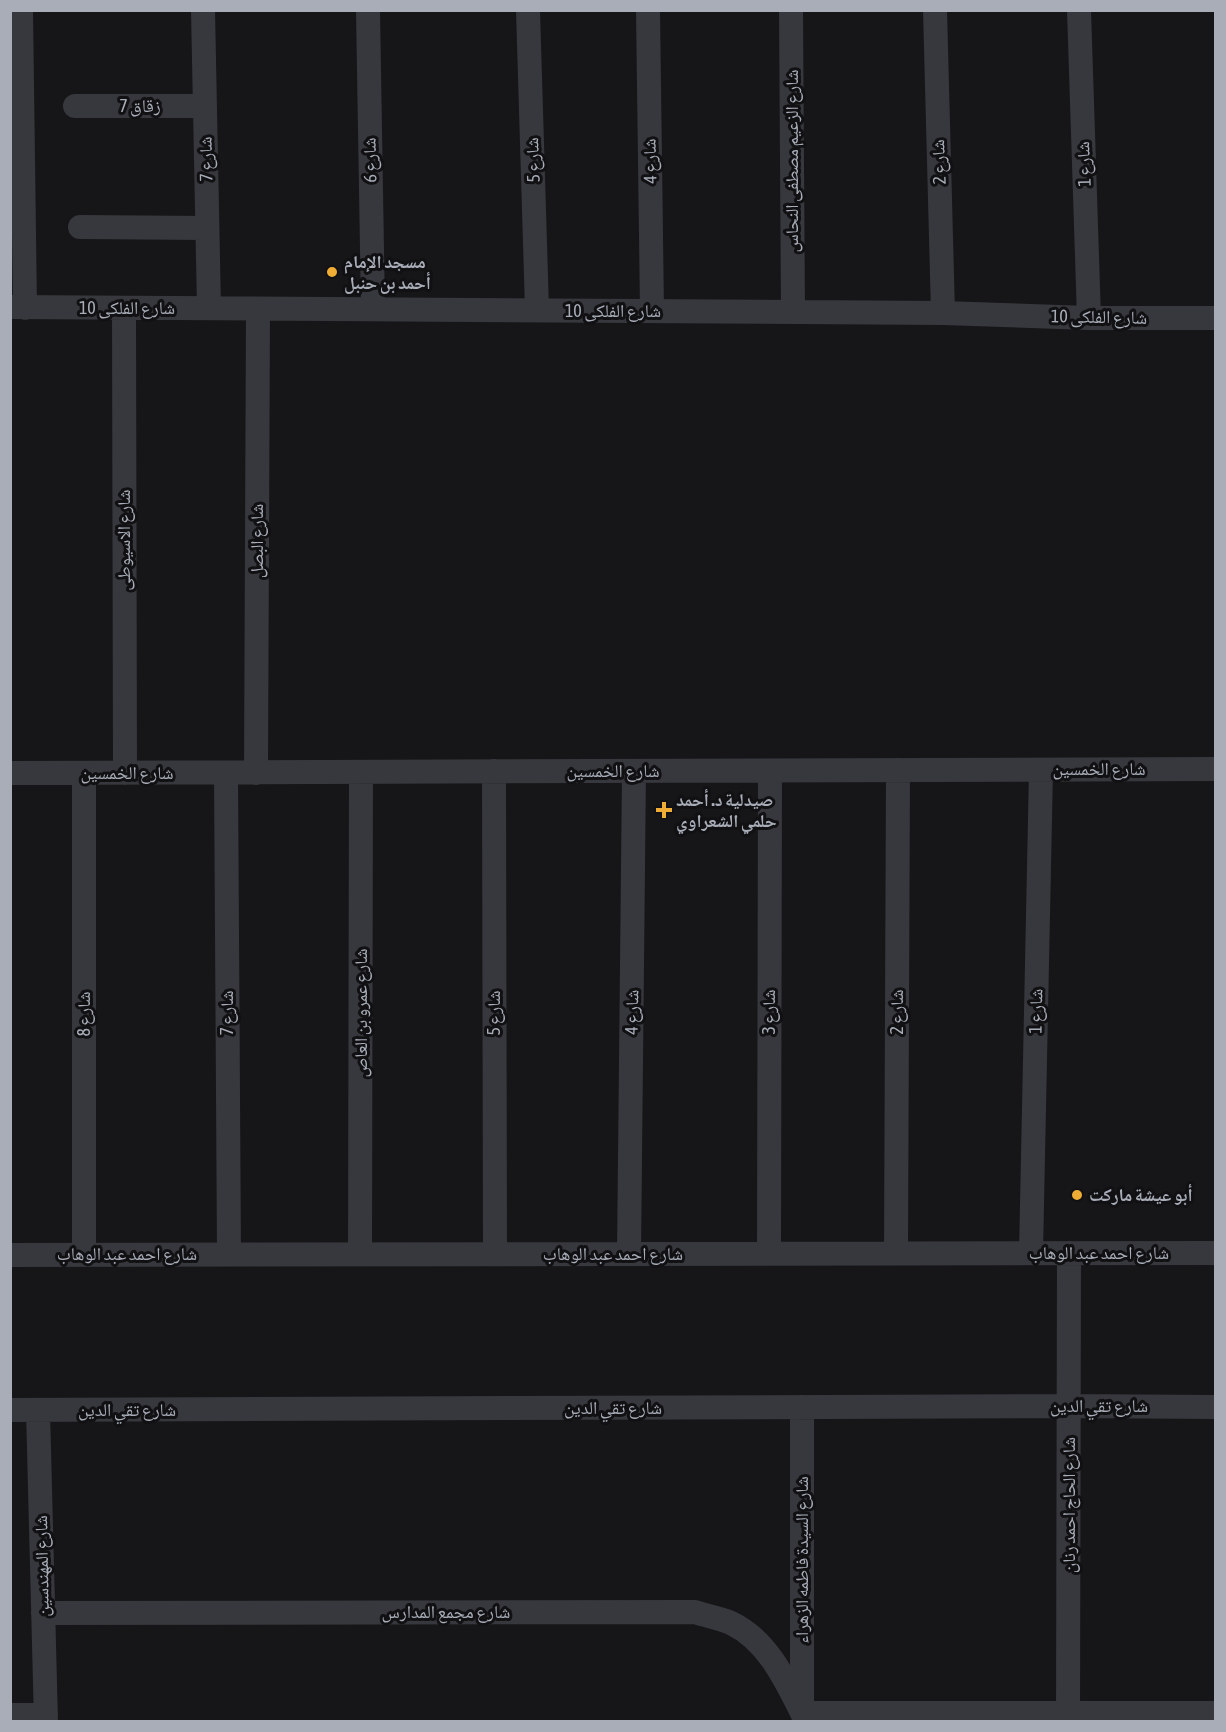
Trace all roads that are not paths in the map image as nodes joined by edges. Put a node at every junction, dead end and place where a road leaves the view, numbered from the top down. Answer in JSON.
{"nodes":[{"id":1,"x":21,"y":10,"type":"edge"},
{"id":2,"x":203,"y":10,"type":"edge"},
{"id":3,"x":368,"y":10,"type":"edge"},
{"id":4,"x":528,"y":10,"type":"edge"},
{"id":5,"x":648,"y":10,"type":"edge"},
{"id":6,"x":790,"y":10,"type":"edge"},
{"id":7,"x":935,"y":10,"type":"edge"},
{"id":8,"x":1079,"y":10,"type":"edge"},
{"id":9,"x":75,"y":105,"type":"dead end"},
{"id":10,"x":205,"y":106,"type":"junction"},
{"id":11,"x":80,"y":227,"type":"dead end"},
{"id":12,"x":207,"y":228,"type":"junction"},
{"id":13,"x":18,"y":307,"type":"edge"},
{"id":14,"x":124,"y":308,"type":"junction"},
{"id":15,"x":209,"y":308,"type":"junction"},
{"id":16,"x":258,"y":309,"type":"junction"},
{"id":17,"x":373,"y":309,"type":"junction"},
{"id":18,"x":537,"y":310,"type":"junction"},
{"id":19,"x":652,"y":311,"type":"junction"},
{"id":20,"x":793,"y":312,"type":"junction"},
{"id":21,"x":943,"y":313,"type":"junction"},
{"id":22,"x":1089,"y":318,"type":"junction"},
{"id":23,"x":1215,"y":318,"type":"edge"},
{"id":24,"x":1215,"y":769,"type":"edge"},
{"id":25,"x":898,"y":770,"type":"junction"},
{"id":26,"x":1041,"y":770,"type":"junction"},
{"id":27,"x":494,"y":771,"type":"junction"},
{"id":28,"x":634,"y":771,"type":"junction"},
{"id":29,"x":770,"y":771,"type":"junction"},
{"id":30,"x":226,"y":772,"type":"junction"},
{"id":31,"x":256,"y":772,"type":"junction"},
{"id":32,"x":361,"y":772,"type":"junction"},
{"id":33,"x":10,"y":773,"type":"edge"},
{"id":34,"x":84,"y":773,"type":"junction"},
{"id":35,"x":125,"y":773,"type":"junction"},
{"id":36,"x":769,"y":1253,"type":"junction"},
{"id":37,"x":896,"y":1253,"type":"junction"},
{"id":38,"x":1031,"y":1253,"type":"junction"},
{"id":39,"x":1070,"y":1253,"type":"junction"},
{"id":40,"x":1215,"y":1253,"type":"edge"},
{"id":41,"x":229,"y":1254,"type":"junction"},
{"id":42,"x":360,"y":1254,"type":"junction"},
{"id":43,"x":495,"y":1254,"type":"junction"},
{"id":44,"x":629,"y":1254,"type":"junction"},
{"id":45,"x":10,"y":1255,"type":"edge"},
{"id":46,"x":84,"y":1255,"type":"junction"},
{"id":47,"x":1069,"y":1406,"type":"junction"},
{"id":48,"x":802,"y":1407,"type":"junction"},
{"id":49,"x":1215,"y":1407,"type":"edge"},
{"id":50,"x":10,"y":1410,"type":"edge"},
{"id":51,"x":38,"y":1410,"type":"junction"},
{"id":52,"x":43,"y":1613,"type":"junction"},
{"id":53,"x":1215,"y":1713,"type":"edge"},
{"id":54,"x":10,"y":1715,"type":"edge"},
{"id":55,"x":800,"y":1717,"type":"edge"},
{"id":56,"x":1068,"y":1717,"type":"edge"},
{"id":57,"x":46,"y":1718,"type":"edge"}],
"edges":[{"from":1,"to":13,"type":"street"},
{"from":2,"to":10,"type":"street","name":"شارع 7"},
{"from":3,"to":17,"type":"street","name":"شارع 6"},
{"from":4,"to":18,"type":"street","name":"شارع 5"},
{"from":5,"to":19,"type":"street","name":"شارع 4"},
{"from":6,"to":20,"type":"street","name":"شارع الزعيم مصطفى النحاس"},
{"from":7,"to":21,"type":"street","name":"شارع 2"},
{"from":8,"to":22,"type":"street","name":"شارع 1"},
{"from":9,"to":10,"type":"street","name":"زقاق 7"},
{"from":10,"to":12,"type":"street","name":"شارع 7"},
{"from":11,"to":12,"type":"street"},
{"from":12,"to":15,"type":"street","name":"شارع 7"},
{"from":13,"to":14,"type":"street","name":"شارع الفلكى 10"},
{"from":14,"to":15,"type":"street","name":"شارع الفلكى 10"},
{"from":14,"to":35,"type":"street","name":"شارع الاسيوطى"},
{"from":15,"to":16,"type":"street","name":"شارع الفلكى 10"},
{"from":16,"to":17,"type":"street","name":"شارع الفلكى 10"},
{"from":16,"to":31,"type":"street","name":"شارع البصل"},
{"from":17,"to":18,"type":"street","name":"شارع الفلكى 10"},
{"from":18,"to":19,"type":"street","name":"شارع الفلكى 10"},
{"from":19,"to":20,"type":"street","name":"شارع الفلكى 10"},
{"from":20,"to":21,"type":"street","name":"شارع الفلكى 10"},
{"from":21,"to":22,"type":"street","name":"شارع الفلكى 10"},
{"from":22,"to":23,"type":"street","name":"شارع الفلكى 10"},
{"from":24,"to":26,"type":"street","name":"شارع الخمسين"},
{"from":25,"to":26,"type":"street","name":"شارع الخمسين"},
{"from":25,"to":29,"type":"street","name":"شارع الخمسين"},
{"from":25,"to":37,"type":"street","name":"شارع 2"},
{"from":26,"to":38,"type":"street","name":"شارع 1"},
{"from":27,"to":28,"type":"street","name":"شارع الخمسين"},
{"from":27,"to":32,"type":"street","name":"شارع الخمسين"},
{"from":27,"to":43,"type":"street","name":"شارع 5"},
{"from":28,"to":29,"type":"street","name":"شارع الخمسين"},
{"from":28,"to":44,"type":"street","name":"شارع 4"},
{"from":29,"to":36,"type":"street","name":"شارع 3"},
{"from":30,"to":31,"type":"street","name":"شارع الخمسين"},
{"from":30,"to":35,"type":"street","name":"شارع الخمسين"},
{"from":30,"to":41,"type":"street","name":"شارع 7"},
{"from":31,"to":32,"type":"street","name":"شارع الخمسين"},
{"from":32,"to":42,"type":"street","name":"شارع عمرو بن العاص"},
{"from":33,"to":34,"type":"street","name":"شارع الخمسين"},
{"from":34,"to":35,"type":"street","name":"شارع الخمسين"},
{"from":34,"to":46,"type":"street","name":"شارع 8"},
{"from":36,"to":37,"type":"street","name":"شارع احمد عبد الوهاب"},
{"from":36,"to":44,"type":"street","name":"شارع احمد عبد الوهاب"},
{"from":37,"to":38,"type":"street","name":"شارع احمد عبد الوهاب"},
{"from":38,"to":39,"type":"street","name":"شارع احمد عبد الوهاب"},
{"from":39,"to":40,"type":"street","name":"شارع احمد عبد الوهاب"},
{"from":39,"to":47,"type":"street","name":"شارع الحاج احمد رنان"},
{"from":41,"to":42,"type":"street","name":"شارع احمد عبد الوهاب"},
{"from":41,"to":46,"type":"street","name":"شارع احمد عبد الوهاب"},
{"from":42,"to":43,"type":"street","name":"شارع احمد عبد الوهاب"},
{"from":43,"to":44,"type":"street","name":"شارع احمد عبد الوهاب"},
{"from":45,"to":46,"type":"street","name":"شارع احمد عبد الوهاب"},
{"from":47,"to":48,"type":"street","name":"شارع تقي الدين"},
{"from":47,"to":49,"type":"street","name":"شارع تقي الدين"},
{"from":47,"to":56,"type":"street","name":"شارع الحاج احمد رنان"},
{"from":48,"to":51,"type":"street","name":"شارع تقي الدين"},
{"from":48,"to":55,"type":"street","name":"شارع السيدة فاطمه الزهراء"},
{"from":50,"to":51,"type":"street","name":"شارع تقي الدين"},
{"from":51,"to":52,"type":"street","name":"شارع المهندسين"},
{"from":52,"to":55,"type":"street","name":"شارع مجمع المدارس"},
{"from":52,"to":57,"type":"street","name":"شارع المهندسين"},
{"from":53,"to":56,"type":"street"},
{"from":54,"to":57,"type":"street"},
{"from":55,"to":56,"type":"street"}]}
